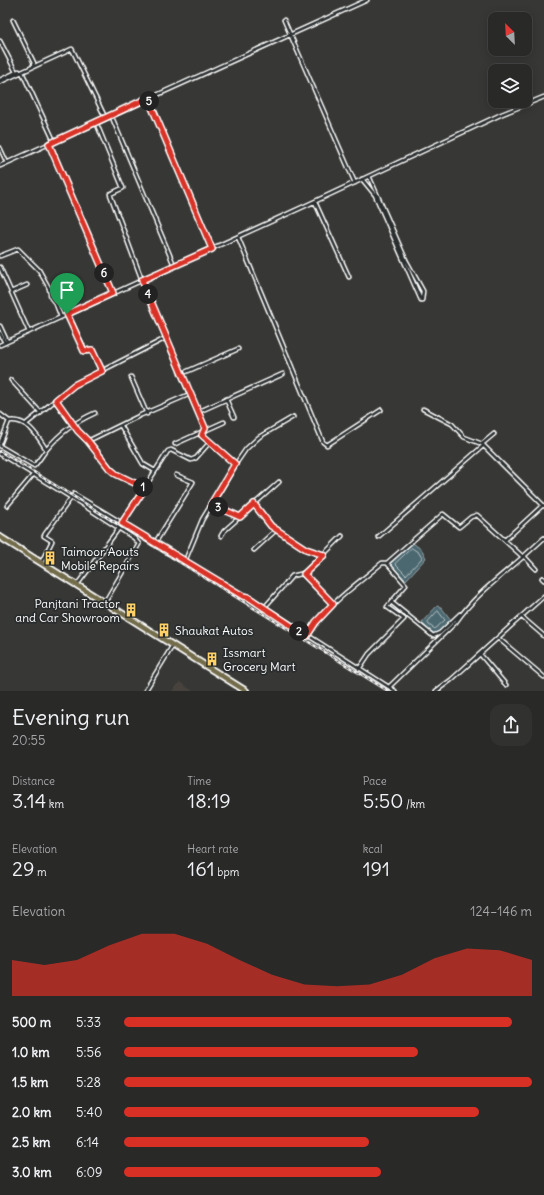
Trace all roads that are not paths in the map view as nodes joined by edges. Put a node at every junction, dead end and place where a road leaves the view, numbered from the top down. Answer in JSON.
{"nodes":[{"id":1,"x":367,"y":0,"type":"edge"},
{"id":2,"x":12,"y":20,"type":"dead end"},
{"id":3,"x":284,"y":20,"type":"dead end"},
{"id":4,"x":290,"y":35,"type":"junction"},
{"id":5,"x":0,"y":41,"type":"edge"},
{"id":6,"x":16,"y":72,"type":"junction"},
{"id":7,"x":22,"y":72,"type":"junction"},
{"id":8,"x":0,"y":81,"type":"edge"},
{"id":9,"x":544,"y":97,"type":"edge"},
{"id":10,"x":148,"y":98,"type":"junction"},
{"id":11,"x":111,"y":115,"type":"junction"},
{"id":12,"x":105,"y":117,"type":"junction"},
{"id":13,"x":96,"y":122,"type":"junction"},
{"id":14,"x":54,"y":142,"type":"junction"},
{"id":15,"x":49,"y":144,"type":"junction"},
{"id":16,"x":0,"y":148,"type":"edge"},
{"id":17,"x":7,"y":163,"type":"junction"},
{"id":18,"x":0,"y":166,"type":"edge"},
{"id":19,"x":369,"y":176,"type":"junction"},
{"id":20,"x":362,"y":179,"type":"junction"},
{"id":21,"x":355,"y":183,"type":"junction"},
{"id":22,"x":315,"y":202,"type":"junction"},
{"id":23,"x":238,"y":237,"type":"junction"},
{"id":24,"x":212,"y":249,"type":"junction"},
{"id":25,"x":0,"y":256,"type":"edge"},
{"id":26,"x":174,"y":266,"type":"junction"},
{"id":27,"x":0,"y":267,"type":"edge"},
{"id":28,"x":2,"y":275,"type":"edge"},
{"id":29,"x":349,"y":277,"type":"dead end"},
{"id":30,"x":142,"y":280,"type":"junction"},
{"id":31,"x":28,"y":285,"type":"dead end"},
{"id":32,"x":11,"y":292,"type":"junction"},
{"id":33,"x":113,"y":293,"type":"junction"},
{"id":34,"x":67,"y":314,"type":"junction"},
{"id":35,"x":61,"y":317,"type":"junction"},
{"id":36,"x":0,"y":326,"type":"edge"},
{"id":37,"x":29,"y":332,"type":"junction"},
{"id":38,"x":0,"y":333,"type":"edge"},
{"id":39,"x":166,"y":338,"type":"junction"},
{"id":40,"x":6,"y":342,"type":"junction"},
{"id":41,"x":0,"y":345,"type":"edge"},
{"id":42,"x":238,"y":349,"type":"dead end"},
{"id":43,"x":102,"y":371,"type":"junction"},
{"id":44,"x":181,"y":374,"type":"junction"},
{"id":45,"x":283,"y":374,"type":"dead end"},
{"id":46,"x":131,"y":377,"type":"dead end"},
{"id":47,"x":11,"y":380,"type":"dead end"},
{"id":48,"x":190,"y":394,"type":"junction"},
{"id":49,"x":226,"y":399,"type":"junction"},
{"id":50,"x":56,"y":400,"type":"junction"},
{"id":51,"x":423,"y":409,"type":"dead end"},
{"id":52,"x":381,"y":410,"type":"dead end"},
{"id":53,"x":198,"y":412,"type":"junction"},
{"id":54,"x":41,"y":413,"type":"junction"},
{"id":55,"x":95,"y":413,"type":"dead end"},
{"id":56,"x":0,"y":414,"type":"edge"},
{"id":57,"x":147,"y":414,"type":"junction"},
{"id":58,"x":234,"y":417,"type":"dead end"},
{"id":59,"x":293,"y":417,"type":"dead end"},
{"id":60,"x":9,"y":421,"type":"junction"},
{"id":61,"x":224,"y":422,"type":"dead end"},
{"id":62,"x":26,"y":424,"type":"junction"},
{"id":63,"x":73,"y":424,"type":"junction"},
{"id":64,"x":121,"y":426,"type":"junction"},
{"id":65,"x":206,"y":430,"type":"junction"},
{"id":66,"x":494,"y":434,"type":"dead end"},
{"id":67,"x":88,"y":441,"type":"junction"},
{"id":68,"x":210,"y":442,"type":"junction"},
{"id":69,"x":175,"y":444,"type":"dead end"},
{"id":70,"x":0,"y":445,"type":"edge"},
{"id":71,"x":483,"y":445,"type":"junction"},
{"id":72,"x":4,"y":448,"type":"junction"},
{"id":73,"x":46,"y":449,"type":"junction"},
{"id":74,"x":0,"y":455,"type":"edge"},
{"id":75,"x":235,"y":464,"type":"junction"},
{"id":76,"x":155,"y":471,"type":"junction"},
{"id":77,"x":34,"y":474,"type":"junction"},
{"id":78,"x":176,"y":475,"type":"dead end"},
{"id":79,"x":279,"y":482,"type":"dead end"},
{"id":80,"x":145,"y":488,"type":"junction"},
{"id":81,"x":74,"y":494,"type":"dead end"},
{"id":82,"x":71,"y":498,"type":"junction"},
{"id":83,"x":211,"y":504,"type":"junction"},
{"id":84,"x":254,"y":504,"type":"junction"},
{"id":85,"x":543,"y":505,"type":"edge"},
{"id":86,"x":7,"y":506,"type":"dead end"},
{"id":87,"x":240,"y":517,"type":"junction"},
{"id":88,"x":122,"y":523,"type":"junction"},
{"id":89,"x":119,"y":528,"type":"junction"},
{"id":90,"x":276,"y":530,"type":"junction"},
{"id":91,"x":221,"y":536,"type":"dead end"},
{"id":92,"x":342,"y":536,"type":"dead end"},
{"id":93,"x":0,"y":537,"type":"edge"},
{"id":94,"x":378,"y":537,"type":"dead end"},
{"id":95,"x":544,"y":538,"type":"edge"},
{"id":96,"x":505,"y":540,"type":"junction"},
{"id":97,"x":155,"y":543,"type":"junction"},
{"id":98,"x":254,"y":550,"type":"dead end"},
{"id":99,"x":324,"y":555,"type":"junction"},
{"id":100,"x":524,"y":556,"type":"junction"},
{"id":101,"x":185,"y":561,"type":"junction"},
{"id":102,"x":41,"y":563,"type":"junction"},
{"id":103,"x":388,"y":563,"type":"junction"},
{"id":104,"x":536,"y":569,"type":"dead end"},
{"id":105,"x":304,"y":574,"type":"junction"},
{"id":106,"x":77,"y":585,"type":"junction"},
{"id":107,"x":544,"y":596,"type":"edge"},
{"id":108,"x":105,"y":602,"type":"junction"},
{"id":109,"x":391,"y":602,"type":"junction"},
{"id":110,"x":333,"y":604,"type":"junction"},
{"id":111,"x":263,"y":609,"type":"junction"},
{"id":112,"x":464,"y":611,"type":"junction"},
{"id":113,"x":522,"y":617,"type":"junction"},
{"id":114,"x":307,"y":636,"type":"junction"},
{"id":115,"x":544,"y":636,"type":"edge"},
{"id":116,"x":498,"y":638,"type":"junction"},
{"id":117,"x":173,"y":645,"type":"junction"},
{"id":118,"x":480,"y":654,"type":"junction"},
{"id":119,"x":359,"y":668,"type":"junction"},
{"id":120,"x":544,"y":677,"type":"edge"},
{"id":121,"x":506,"y":685,"type":"dead end"},
{"id":122,"x":389,"y":687,"type":"junction"},
{"id":123,"x":145,"y":691,"type":"edge"},
{"id":124,"x":246,"y":691,"type":"edge"},
{"id":125,"x":395,"y":691,"type":"edge"},
{"id":126,"x":436,"y":691,"type":"edge"}],
"edges":[{"from":1,"to":4,"type":"street"},
{"from":2,"to":6,"type":"street"},
{"from":3,"to":4,"type":"street"},
{"from":4,"to":10,"type":"street"},
{"from":4,"to":21,"type":"street"},
{"from":5,"to":6,"type":"street"},
{"from":6,"to":8,"type":"street"},
{"from":7,"to":8,"type":"street"},
{"from":7,"to":12,"type":"street"},
{"from":7,"to":14,"type":"street"},
{"from":9,"to":19,"type":"street"},
{"from":10,"to":11,"type":"street"},
{"from":10,"to":24,"type":"street"},
{"from":11,"to":12,"type":"street"},
{"from":11,"to":26,"type":"street"},
{"from":12,"to":13,"type":"street"},
{"from":13,"to":14,"type":"street"},
{"from":13,"to":30,"type":"street"},
{"from":14,"to":15,"type":"street"},
{"from":15,"to":17,"type":"street"},
{"from":15,"to":33,"type":"street"},
{"from":16,"to":17,"type":"street"},
{"from":17,"to":18,"type":"street"},
{"from":19,"to":20,"type":"street"},
{"from":19,"to":20,"type":"street"},
{"from":20,"to":21,"type":"street"},
{"from":21,"to":22,"type":"street"},
{"from":22,"to":23,"type":"street"},
{"from":22,"to":29,"type":"street"},
{"from":23,"to":24,"type":"street"},
{"from":23,"to":52,"type":"street"},
{"from":24,"to":26,"type":"street"},
{"from":25,"to":35,"type":"street"},
{"from":26,"to":30,"type":"street"},
{"from":27,"to":28,"type":"street"},
{"from":28,"to":32,"type":"street"},
{"from":30,"to":33,"type":"street"},
{"from":30,"to":39,"type":"street"},
{"from":31,"to":32,"type":"street"},
{"from":32,"to":37,"type":"street"},
{"from":33,"to":34,"type":"street"},
{"from":34,"to":35,"type":"street"},
{"from":34,"to":43,"type":"street"},
{"from":35,"to":37,"type":"street"},
{"from":36,"to":40,"type":"street"},
{"from":37,"to":40,"type":"street"},
{"from":38,"to":40,"type":"street"},
{"from":39,"to":43,"type":"street"},
{"from":39,"to":44,"type":"street"},
{"from":40,"to":41,"type":"street"},
{"from":42,"to":44,"type":"street"},
{"from":43,"to":50,"type":"street"},
{"from":44,"to":48,"type":"street"},
{"from":45,"to":49,"type":"street"},
{"from":46,"to":57,"type":"street"},
{"from":47,"to":54,"type":"street"},
{"from":48,"to":53,"type":"street"},
{"from":48,"to":57,"type":"street"},
{"from":49,"to":53,"type":"street"},
{"from":49,"to":58,"type":"street"},
{"from":50,"to":54,"type":"street"},
{"from":50,"to":63,"type":"street"},
{"from":51,"to":71,"type":"street"},
{"from":53,"to":65,"type":"street"},
{"from":54,"to":62,"type":"street"},
{"from":55,"to":63,"type":"street"},
{"from":56,"to":60,"type":"street"},
{"from":57,"to":64,"type":"street"},
{"from":59,"to":75,"type":"street"},
{"from":60,"to":62,"type":"street"},
{"from":60,"to":70,"type":"street"},
{"from":61,"to":65,"type":"street"},
{"from":62,"to":73,"type":"street"},
{"from":63,"to":67,"type":"street"},
{"from":63,"to":73,"type":"street"},
{"from":64,"to":67,"type":"street"},
{"from":64,"to":76,"type":"street"},
{"from":65,"to":68,"type":"street"},
{"from":65,"to":69,"type":"street"},
{"from":66,"to":71,"type":"street"},
{"from":67,"to":80,"type":"street"},
{"from":68,"to":75,"type":"street"},
{"from":68,"to":76,"type":"street"},
{"from":70,"to":72,"type":"street"},
{"from":71,"to":85,"type":"street"},
{"from":71,"to":94,"type":"street"},
{"from":72,"to":73,"type":"street"},
{"from":72,"to":74,"type":"street"},
{"from":74,"to":77,"type":"street"},
{"from":75,"to":83,"type":"street"},
{"from":76,"to":80,"type":"street"},
{"from":77,"to":82,"type":"street"},
{"from":77,"to":86,"type":"street"},
{"from":78,"to":97,"type":"street"},
{"from":79,"to":84,"type":"street"},
{"from":80,"to":88,"type":"street"},
{"from":81,"to":88,"type":"street"},
{"from":82,"to":89,"type":"street"},
{"from":82,"to":102,"type":"street"},
{"from":83,"to":87,"type":"street"},
{"from":83,"to":101,"type":"street"},
{"from":84,"to":87,"type":"street"},
{"from":84,"to":90,"type":"street"},
{"from":85,"to":96,"type":"street"},
{"from":87,"to":91,"type":"street"},
{"from":88,"to":97,"type":"street"},
{"from":89,"to":106,"type":"street"},
{"from":89,"to":108,"type":"street"},
{"from":90,"to":98,"type":"street"},
{"from":90,"to":99,"type":"street"},
{"from":92,"to":99,"type":"street"},
{"from":93,"to":102,"type":"highway"},
{"from":95,"to":100,"type":"street"},
{"from":96,"to":100,"type":"street"},
{"from":96,"to":103,"type":"street"},
{"from":97,"to":101,"type":"street"},
{"from":99,"to":105,"type":"street"},
{"from":100,"to":104,"type":"street"},
{"from":100,"to":112,"type":"street"},
{"from":101,"to":111,"type":"street"},
{"from":102,"to":106,"type":"highway"},
{"from":103,"to":109,"type":"street"},
{"from":103,"to":110,"type":"street"},
{"from":105,"to":110,"type":"street"},
{"from":105,"to":111,"type":"street"},
{"from":106,"to":108,"type":"highway"},
{"from":107,"to":113,"type":"street"},
{"from":108,"to":117,"type":"highway"},
{"from":109,"to":112,"type":"street"},
{"from":109,"to":119,"type":"street"},
{"from":110,"to":114,"type":"street"},
{"from":111,"to":114,"type":"street"},
{"from":112,"to":122,"type":"street"},
{"from":113,"to":115,"type":"street"},
{"from":113,"to":116,"type":"street"},
{"from":114,"to":119,"type":"street"},
{"from":116,"to":118,"type":"street"},
{"from":116,"to":120,"type":"street"},
{"from":117,"to":123,"type":"street"},
{"from":117,"to":124,"type":"highway"},
{"from":118,"to":121,"type":"street"},
{"from":118,"to":126,"type":"street"},
{"from":119,"to":122,"type":"street"},
{"from":122,"to":125,"type":"street"}]}
